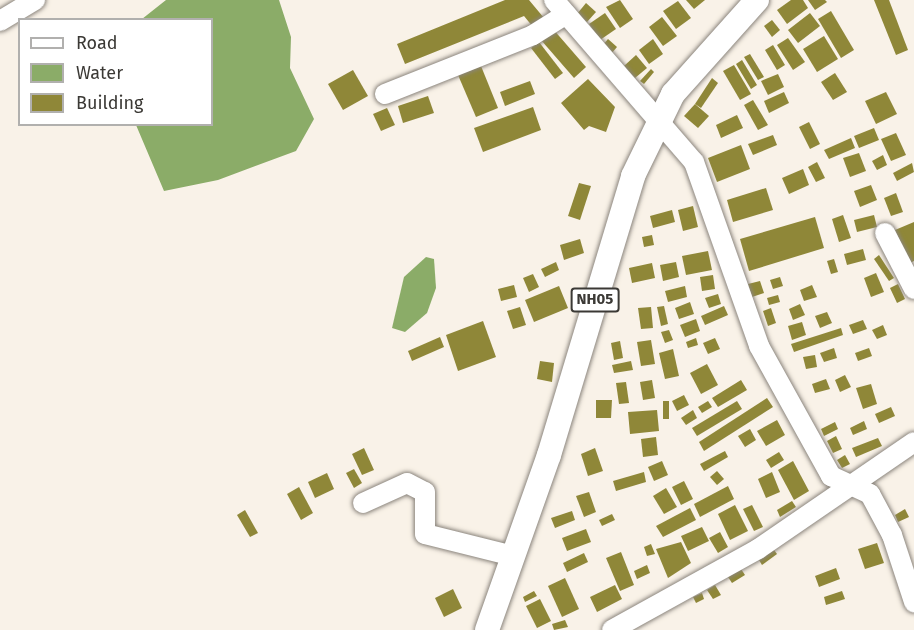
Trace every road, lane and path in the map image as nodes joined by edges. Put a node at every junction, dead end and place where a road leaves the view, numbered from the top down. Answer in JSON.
{"nodes":[{"id":1,"x":35,"y":0,"type":"edge"},
{"id":2,"x":757,"y":0,"type":"edge"},
{"id":3,"x":560,"y":7,"type":"edge"},
{"id":4,"x":0,"y":21,"type":"edge"},
{"id":5,"x":386,"y":94,"type":"dead end"},
{"id":6,"x":658,"y":123,"type":"junction"},
{"id":7,"x":885,"y":233,"type":"dead end"},
{"id":8,"x":914,"y":290,"type":"edge"},
{"id":9,"x":914,"y":442,"type":"edge"},
{"id":10,"x":850,"y":483,"type":"junction"},
{"id":11,"x":363,"y":502,"type":"dead end"},
{"id":12,"x":513,"y":556,"type":"junction"},
{"id":13,"x":914,"y":602,"type":"edge"},
{"id":14,"x":487,"y":630,"type":"edge"},
{"id":15,"x":612,"y":630,"type":"edge"}],
"edges":[{"from":1,"to":4,"type":"street"},
{"from":2,"to":6,"type":"main road","number":"NH05"},
{"from":3,"to":5,"type":"street"},
{"from":3,"to":6,"type":"street"},
{"from":6,"to":10,"type":"street"},
{"from":6,"to":12,"type":"main road","number":"NH05"},
{"from":7,"to":8,"type":"street"},
{"from":9,"to":10,"type":"street"},
{"from":10,"to":13,"type":"street"},
{"from":10,"to":15,"type":"street"},
{"from":11,"to":12,"type":"street"},
{"from":12,"to":14,"type":"main road","number":"NH05"}]}
